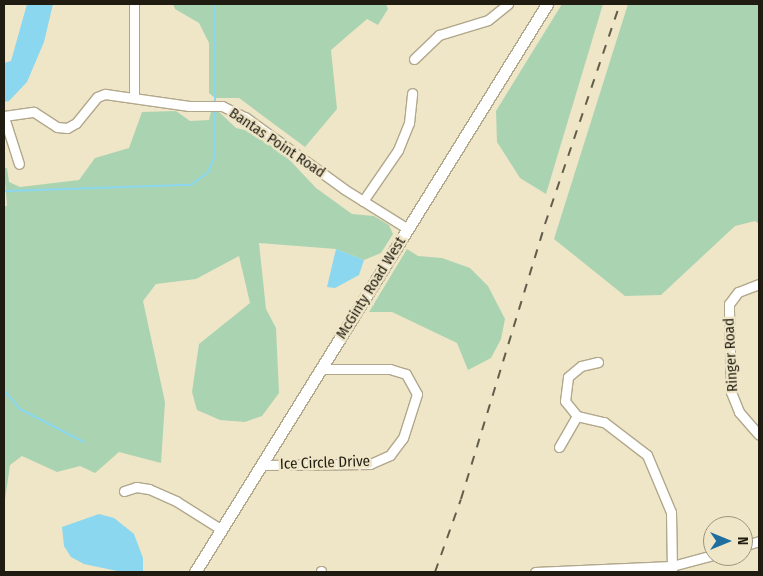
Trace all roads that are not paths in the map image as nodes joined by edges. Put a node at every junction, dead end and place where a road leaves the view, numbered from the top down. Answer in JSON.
{"nodes":[{"id":1,"x":134,"y":4,"type":"edge"},
{"id":2,"x":508,"y":4,"type":"edge"},
{"id":3,"x":547,"y":4,"type":"edge"},
{"id":4,"x":414,"y":59,"type":"dead end"},
{"id":5,"x":412,"y":93,"type":"dead end"},
{"id":6,"x":134,"y":97,"type":"junction"},
{"id":7,"x":4,"y":116,"type":"edge"},
{"id":8,"x":19,"y":164,"type":"dead end"},
{"id":9,"x":363,"y":201,"type":"junction"},
{"id":10,"x":408,"y":229,"type":"junction"},
{"id":11,"x":759,"y":284,"type":"edge"},
{"id":12,"x":598,"y":362,"type":"dead end"},
{"id":13,"x":321,"y":369,"type":"junction"},
{"id":14,"x":577,"y":416,"type":"junction"},
{"id":15,"x":759,"y":434,"type":"edge"},
{"id":16,"x":559,"y":447,"type":"dead end"},
{"id":17,"x":262,"y":465,"type":"junction"},
{"id":18,"x":124,"y":491,"type":"dead end"},
{"id":19,"x":222,"y":530,"type":"junction"},
{"id":20,"x":703,"y":558,"type":"edge"},
{"id":21,"x":672,"y":569,"type":"edge"},
{"id":22,"x":195,"y":572,"type":"edge"},
{"id":23,"x":535,"y":572,"type":"edge"}],
"edges":[{"from":1,"to":6,"type":"street"},
{"from":2,"to":4,"type":"street"},
{"from":3,"to":10,"type":"main road","name":"McGinty Road West"},
{"from":5,"to":9,"type":"street"},
{"from":6,"to":7,"type":"street","name":"Bantas Point Road"},
{"from":6,"to":9,"type":"street","name":"Bantas Point Road"},
{"from":7,"to":8,"type":"street"},
{"from":9,"to":10,"type":"street","name":"Bantas Point Road"},
{"from":10,"to":13,"type":"main road","name":"McGinty Road West"},
{"from":11,"to":15,"type":"street","name":"Ringer Road"},
{"from":12,"to":14,"type":"street"},
{"from":13,"to":17,"type":"main road","name":"McGinty Road West"},
{"from":13,"to":17,"type":"street","name":"Ice Circle Drive"},
{"from":14,"to":16,"type":"street"},
{"from":14,"to":21,"type":"street"},
{"from":17,"to":19,"type":"main road","name":"McGinty Road West"},
{"from":18,"to":19,"type":"street"},
{"from":19,"to":22,"type":"main road","name":"McGinty Road West"},
{"from":20,"to":21,"type":"street"},
{"from":21,"to":23,"type":"street"}]}
